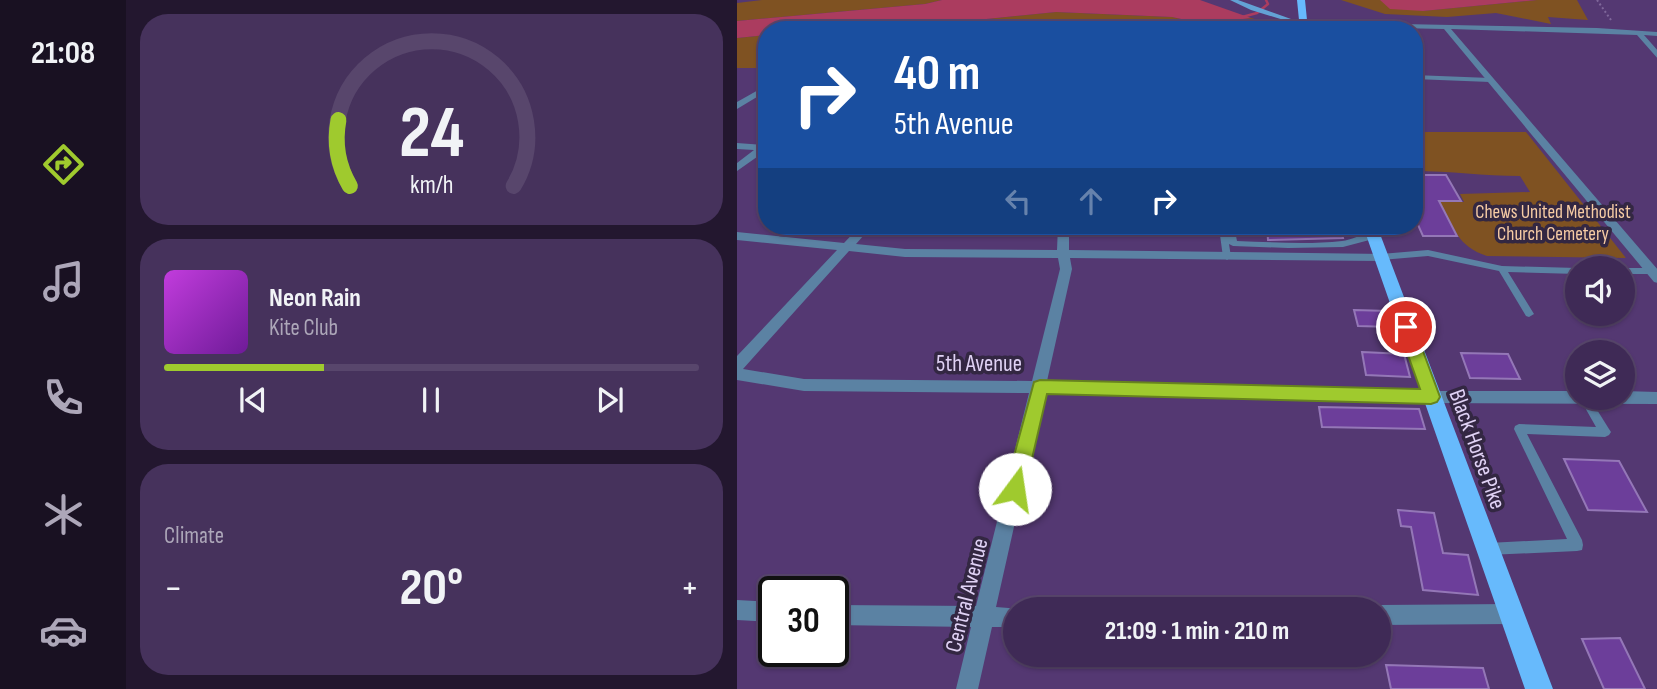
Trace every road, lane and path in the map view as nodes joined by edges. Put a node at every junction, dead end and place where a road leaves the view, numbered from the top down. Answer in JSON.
{"nodes":[{"id":1,"x":1233,"y":0,"type":"edge"},
{"id":2,"x":1301,"y":0,"type":"edge"},
{"id":3,"x":1597,"y":0,"type":"edge"},
{"id":4,"x":1288,"y":21,"type":"edge"},
{"id":5,"x":1303,"y":21,"type":"edge"},
{"id":6,"x":1423,"y":28,"type":"edge"},
{"id":7,"x":1447,"y":28,"type":"junction"},
{"id":8,"x":1618,"y":31,"type":"junction"},
{"id":9,"x":1639,"y":33,"type":"junction"},
{"id":10,"x":1657,"y":34,"type":"edge"},
{"id":11,"x":1657,"y":57,"type":"edge"},
{"id":12,"x":1423,"y":77,"type":"edge"},
{"id":13,"x":1490,"y":80,"type":"junction"},
{"id":14,"x":758,"y":93,"type":"edge"},
{"id":15,"x":737,"y":106,"type":"edge"},
{"id":16,"x":737,"y":146,"type":"edge"},
{"id":17,"x":758,"y":148,"type":"edge"},
{"id":18,"x":758,"y":153,"type":"edge"},
{"id":19,"x":737,"y":168,"type":"edge"},
{"id":20,"x":858,"y":235,"type":"edge"},
{"id":21,"x":1063,"y":235,"type":"edge"},
{"id":22,"x":1228,"y":235,"type":"edge"},
{"id":23,"x":1230,"y":235,"type":"edge"},
{"id":24,"x":1362,"y":235,"type":"edge"},
{"id":25,"x":1373,"y":235,"type":"edge"},
{"id":26,"x":737,"y":236,"type":"edge"},
{"id":27,"x":846,"y":248,"type":"junction"},
{"id":28,"x":1065,"y":256,"type":"junction"},
{"id":29,"x":1227,"y":257,"type":"junction"},
{"id":30,"x":1381,"y":257,"type":"junction"},
{"id":31,"x":1502,"y":269,"type":"junction"},
{"id":32,"x":1565,"y":271,"type":"edge"},
{"id":33,"x":1635,"y":273,"type":"edge"},
{"id":34,"x":1654,"y":275,"type":"edge"},
{"id":35,"x":1529,"y":314,"type":"dead end"},
{"id":36,"x":737,"y":366,"type":"edge"},
{"id":37,"x":737,"y":374,"type":"edge"},
{"id":38,"x":1040,"y":387,"type":"junction"},
{"id":39,"x":1431,"y":397,"type":"junction"},
{"id":40,"x":1565,"y":398,"type":"edge"},
{"id":41,"x":1635,"y":398,"type":"edge"},
{"id":42,"x":1657,"y":398,"type":"edge"},
{"id":43,"x":1592,"y":410,"type":"edge"},
{"id":44,"x":1487,"y":549,"type":"junction"},
{"id":45,"x":737,"y":610,"type":"edge"},
{"id":46,"x":758,"y":611,"type":"edge"},
{"id":47,"x":1511,"y":614,"type":"junction"},
{"id":48,"x":849,"y":615,"type":"edge"},
{"id":49,"x":1391,"y":615,"type":"edge"},
{"id":50,"x":984,"y":617,"type":"junction"},
{"id":51,"x":1003,"y":617,"type":"edge"},
{"id":52,"x":967,"y":689,"type":"edge"},
{"id":53,"x":1539,"y":689,"type":"edge"}],
"edges":[{"from":1,"to":4,"type":"main road"},
{"from":2,"to":5,"type":"main road"},
{"from":3,"to":8,"type":"path"},
{"from":6,"to":7,"type":"street"},
{"from":7,"to":8,"type":"street"},
{"from":7,"to":13,"type":"street"},
{"from":8,"to":9,"type":"street"},
{"from":9,"to":10,"type":"street"},
{"from":9,"to":11,"type":"street"},
{"from":12,"to":13,"type":"lane"},
{"from":13,"to":34,"type":"street"},
{"from":14,"to":15,"type":"street"},
{"from":16,"to":17,"type":"street"},
{"from":18,"to":19,"type":"street"},
{"from":20,"to":27,"type":"street"},
{"from":21,"to":28,"type":"street","name":"Central Avenue"},
{"from":22,"to":29,"type":"lane"},
{"from":23,"to":24,"type":"lane"},
{"from":25,"to":30,"type":"main road","name":"Black Horse Pike"},
{"from":26,"to":27,"type":"street"},
{"from":27,"to":28,"type":"street"},
{"from":27,"to":36,"type":"street"},
{"from":28,"to":29,"type":"street"},
{"from":28,"to":38,"type":"street","name":"Central Avenue"},
{"from":29,"to":30,"type":"street"},
{"from":30,"to":31,"type":"lane"},
{"from":30,"to":39,"type":"main road","name":"Black Horse Pike"},
{"from":31,"to":32,"type":"lane"},
{"from":31,"to":35,"type":"lane"},
{"from":33,"to":34,"type":"lane"},
{"from":37,"to":38,"type":"street","name":"5th Avenue"},
{"from":38,"to":39,"type":"street","name":"5th Avenue"},
{"from":38,"to":50,"type":"street","name":"Central Avenue"},
{"from":39,"to":40,"type":"street","name":"5th Avenue"},
{"from":39,"to":44,"type":"main road","name":"Black Horse Pike"},
{"from":41,"to":42,"type":"street","name":"5th Avenue"},
{"from":43,"to":44,"type":"lane"},
{"from":44,"to":47,"type":"main road","name":"Black Horse Pike"},
{"from":45,"to":46,"type":"street"},
{"from":47,"to":49,"type":"street"},
{"from":47,"to":53,"type":"main road","name":"Black Horse Pike"},
{"from":48,"to":50,"type":"street"},
{"from":50,"to":51,"type":"street"},
{"from":50,"to":52,"type":"street","name":"Central Avenue"}]}
